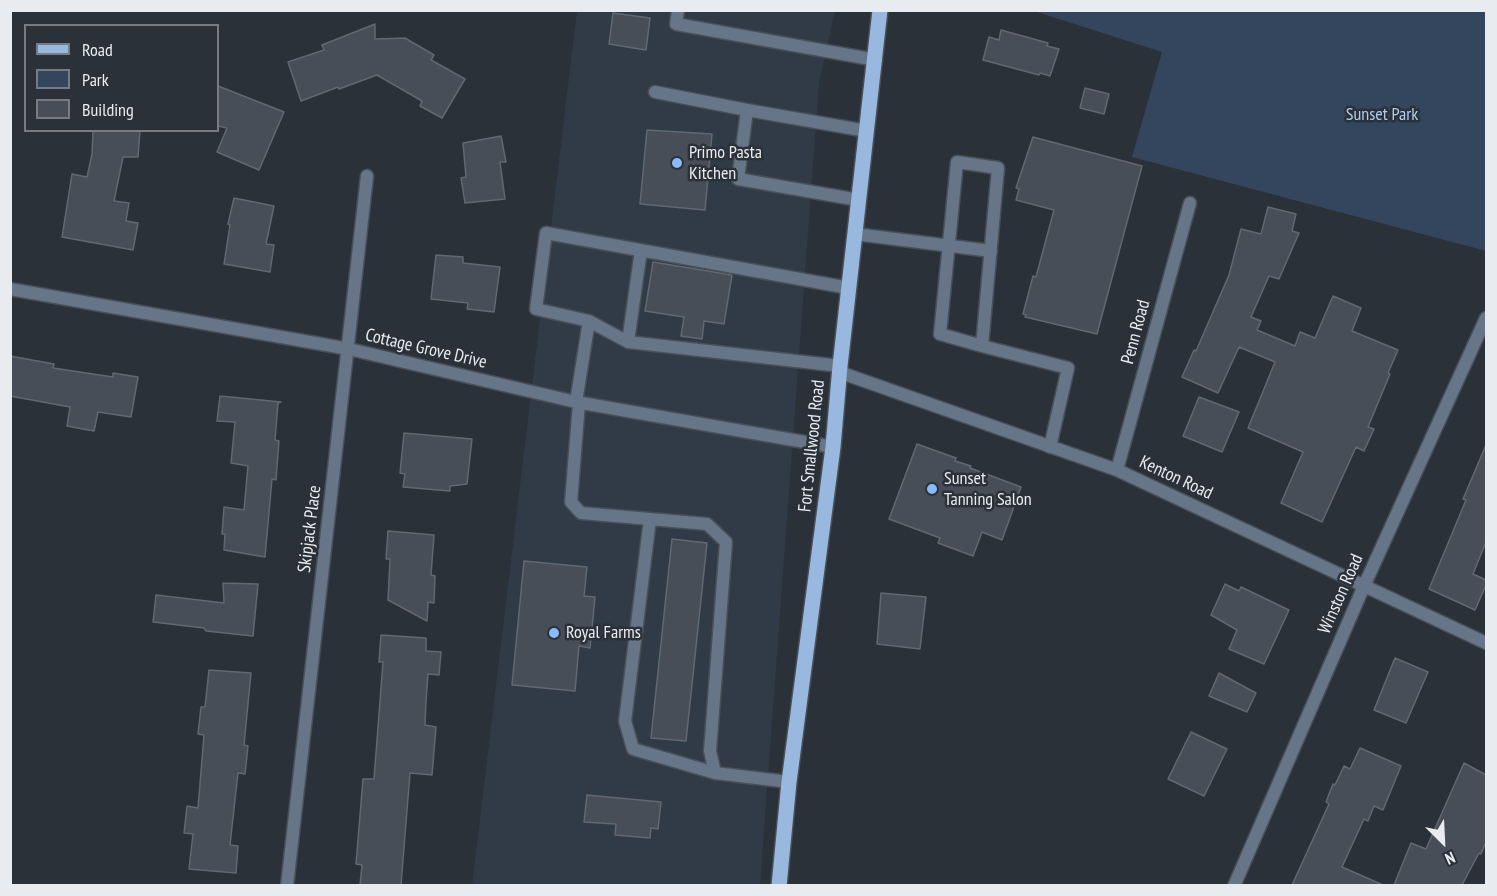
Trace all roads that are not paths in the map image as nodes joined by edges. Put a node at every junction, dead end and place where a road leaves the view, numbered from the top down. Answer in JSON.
{"nodes":[{"id":1,"x":678,"y":10,"type":"edge"},
{"id":2,"x":880,"y":10,"type":"edge"},
{"id":3,"x":876,"y":60,"type":"junction"},
{"id":4,"x":655,"y":92,"type":"dead end"},
{"id":5,"x":747,"y":110,"type":"junction"},
{"id":6,"x":867,"y":130,"type":"junction"},
{"id":7,"x":367,"y":176,"type":"dead end"},
{"id":8,"x":859,"y":200,"type":"junction"},
{"id":9,"x":1190,"y":203,"type":"dead end"},
{"id":10,"x":855,"y":234,"type":"junction"},
{"id":11,"x":948,"y":245,"type":"junction"},
{"id":12,"x":642,"y":250,"type":"junction"},
{"id":13,"x":991,"y":251,"type":"junction"},
{"id":14,"x":849,"y":288,"type":"junction"},
{"id":15,"x":10,"y":289,"type":"edge"},
{"id":16,"x":1486,"y":318,"type":"edge"},
{"id":17,"x":589,"y":321,"type":"junction"},
{"id":18,"x":628,"y":342,"type":"junction"},
{"id":19,"x":982,"y":346,"type":"junction"},
{"id":20,"x":349,"y":349,"type":"junction"},
{"id":21,"x":840,"y":369,"type":"junction"},
{"id":22,"x":577,"y":403,"type":"junction"},
{"id":23,"x":833,"y":447,"type":"junction"},
{"id":24,"x":1050,"y":447,"type":"junction"},
{"id":25,"x":1117,"y":470,"type":"junction"},
{"id":26,"x":650,"y":519,"type":"junction"},
{"id":27,"x":1364,"y":586,"type":"junction"},
{"id":28,"x":1486,"y":643,"type":"edge"},
{"id":29,"x":715,"y":773,"type":"junction"},
{"id":30,"x":789,"y":782,"type":"junction"},
{"id":31,"x":287,"y":885,"type":"edge"},
{"id":32,"x":779,"y":885,"type":"edge"},
{"id":33,"x":1234,"y":885,"type":"edge"}],
"edges":[{"from":1,"to":3,"type":"street"},
{"from":2,"to":3,"type":"main road","name":"Fort Smallwood Road"},
{"from":3,"to":6,"type":"main road","name":"Fort Smallwood Road"},
{"from":4,"to":5,"type":"street"},
{"from":5,"to":6,"type":"street"},
{"from":5,"to":8,"type":"street"},
{"from":6,"to":8,"type":"main road","name":"Fort Smallwood Road"},
{"from":7,"to":20,"type":"street","name":"Skipjack Place"},
{"from":8,"to":10,"type":"main road","name":"Fort Smallwood Road"},
{"from":9,"to":25,"type":"street","name":"Penn Road"},
{"from":10,"to":11,"type":"street"},
{"from":10,"to":14,"type":"main road","name":"Fort Smallwood Road"},
{"from":11,"to":13,"type":"street"},
{"from":11,"to":13,"type":"street"},
{"from":11,"to":19,"type":"street"},
{"from":12,"to":14,"type":"street"},
{"from":12,"to":17,"type":"street"},
{"from":12,"to":18,"type":"street"},
{"from":13,"to":19,"type":"street"},
{"from":14,"to":21,"type":"main road","name":"Fort Smallwood Road"},
{"from":15,"to":20,"type":"street","name":"Cottage Grove Drive"},
{"from":16,"to":27,"type":"street","name":"Winston Road"},
{"from":17,"to":18,"type":"street"},
{"from":17,"to":22,"type":"street"},
{"from":18,"to":21,"type":"street","name":"Kenton Road"},
{"from":19,"to":24,"type":"street"},
{"from":20,"to":22,"type":"street","name":"Cottage Grove Drive"},
{"from":20,"to":31,"type":"street","name":"Skipjack Place"},
{"from":21,"to":23,"type":"main road","name":"Fort Smallwood Road"},
{"from":21,"to":24,"type":"street","name":"Kenton Road"},
{"from":22,"to":23,"type":"street","name":"Cottage Grove Drive"},
{"from":22,"to":26,"type":"street"},
{"from":23,"to":30,"type":"main road","name":"Fort Smallwood Road"},
{"from":24,"to":25,"type":"street","name":"Kenton Road"},
{"from":25,"to":27,"type":"street","name":"Kenton Road"},
{"from":26,"to":29,"type":"street"},
{"from":26,"to":29,"type":"street"},
{"from":27,"to":28,"type":"street","name":"Kenton Road"},
{"from":27,"to":33,"type":"street","name":"Winston Road"},
{"from":29,"to":30,"type":"street"},
{"from":30,"to":32,"type":"main road","name":"Fort Smallwood Road"}]}
